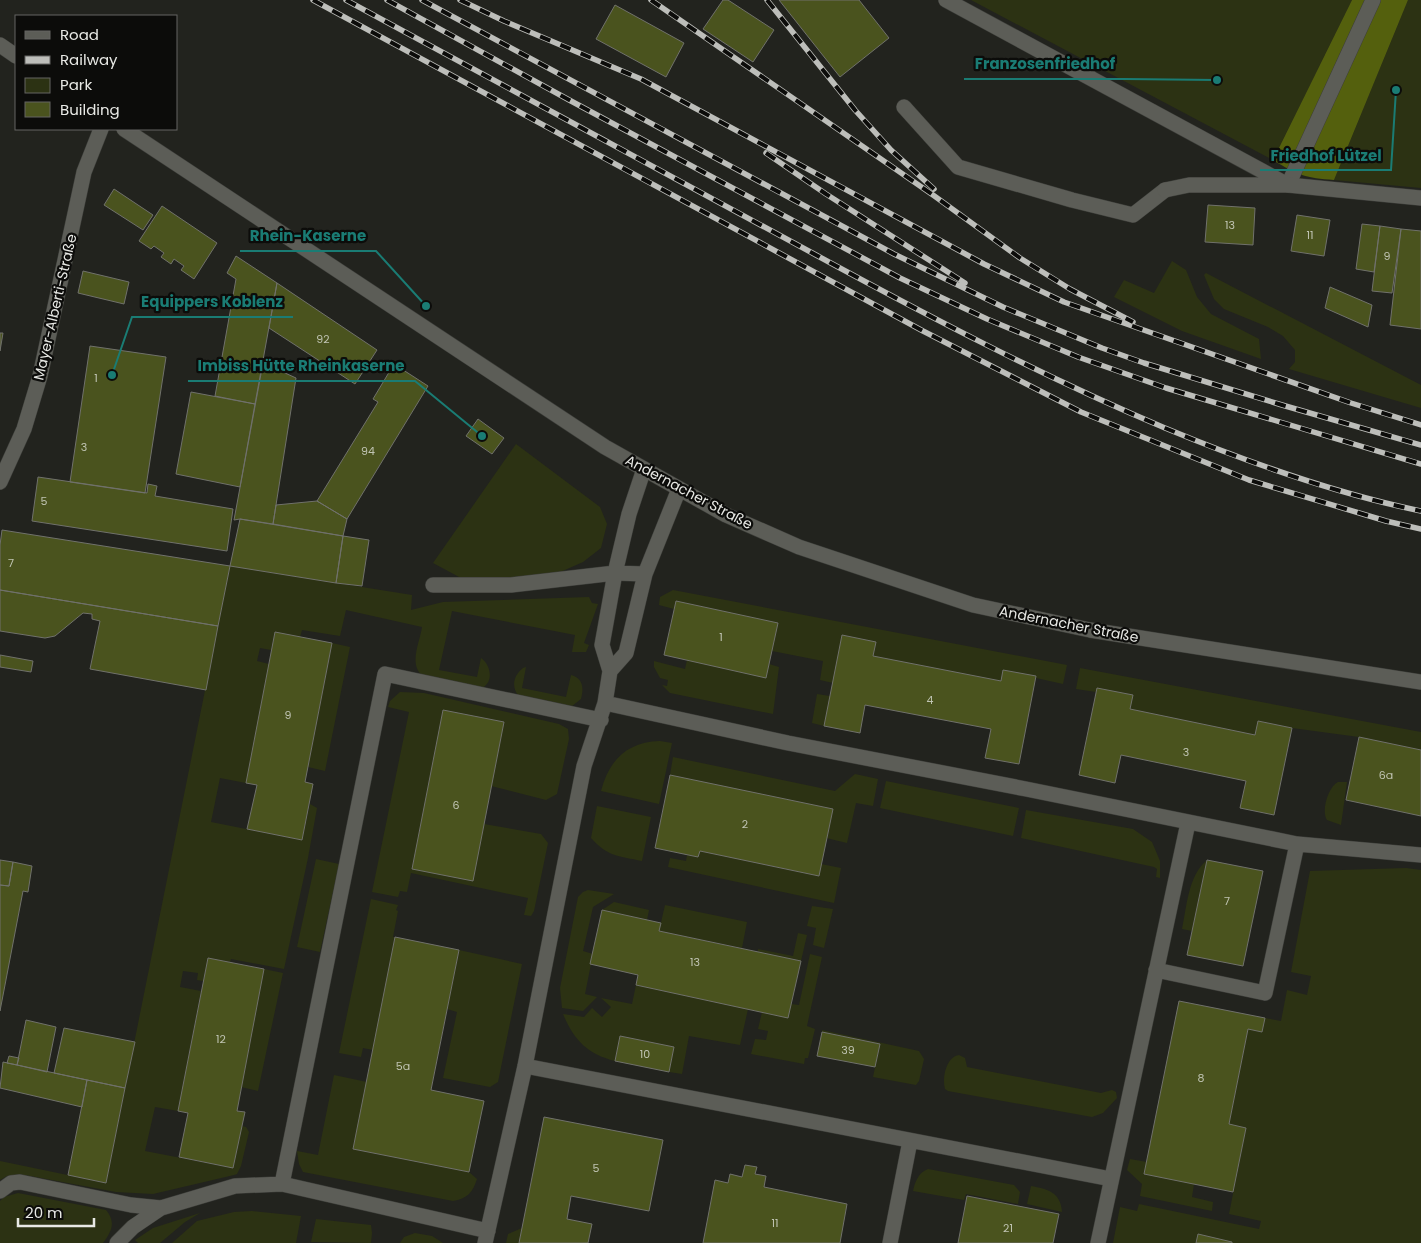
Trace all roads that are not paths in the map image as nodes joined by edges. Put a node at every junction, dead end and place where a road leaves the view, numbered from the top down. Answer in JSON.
{"nodes":[{"id":1,"x":946,"y":0,"type":"edge"},
{"id":2,"x":1373,"y":0,"type":"edge"},
{"id":3,"x":0,"y":45,"type":"edge"},
{"id":4,"x":15,"y":55,"type":"edge"},
{"id":5,"x":904,"y":107,"type":"dead end"},
{"id":6,"x":101,"y":130,"type":"edge"},
{"id":7,"x":126,"y":130,"type":"edge"},
{"id":8,"x":1288,"y":184,"type":"junction"},
{"id":9,"x":1421,"y":198,"type":"edge"},
{"id":10,"x":644,"y":469,"type":"junction"},
{"id":11,"x":0,"y":482,"type":"edge"},
{"id":12,"x":679,"y":489,"type":"junction"},
{"id":13,"x":615,"y":573,"type":"junction"},
{"id":14,"x":645,"y":574,"type":"junction"},
{"id":15,"x":432,"y":585,"type":"dead end"},
{"id":16,"x":610,"y":671,"type":"junction"},
{"id":17,"x":1421,"y":682,"type":"edge"},
{"id":18,"x":606,"y":703,"type":"junction"},
{"id":19,"x":601,"y":720,"type":"junction"},
{"id":20,"x":1188,"y":823,"type":"junction"},
{"id":21,"x":1297,"y":844,"type":"junction"},
{"id":22,"x":1421,"y":855,"type":"edge"},
{"id":23,"x":1156,"y":970,"type":"junction"},
{"id":24,"x":525,"y":1066,"type":"junction"},
{"id":25,"x":910,"y":1140,"type":"junction"},
{"id":26,"x":1111,"y":1179,"type":"junction"},
{"id":27,"x":282,"y":1184,"type":"junction"},
{"id":28,"x":0,"y":1190,"type":"edge"},
{"id":29,"x":162,"y":1208,"type":"junction"},
{"id":30,"x":486,"y":1237,"type":"edge"},
{"id":31,"x":117,"y":1243,"type":"edge"},
{"id":32,"x":890,"y":1243,"type":"edge"},
{"id":33,"x":1098,"y":1243,"type":"edge"}],
"edges":[{"from":1,"to":8,"type":"street"},
{"from":2,"to":8,"type":"street"},
{"from":3,"to":4,"type":"street"},
{"from":5,"to":8,"type":"street"},
{"from":6,"to":11,"type":"street","name":"Mayer-Alberti-Straße"},
{"from":7,"to":10,"type":"street","name":"Andernacher Straße"},
{"from":8,"to":9,"type":"street"},
{"from":10,"to":12,"type":"street","name":"Andernacher Straße"},
{"from":10,"to":13,"type":"street"},
{"from":12,"to":14,"type":"street"},
{"from":12,"to":17,"type":"street","name":"Andernacher Straße"},
{"from":13,"to":14,"type":"street"},
{"from":13,"to":15,"type":"street"},
{"from":13,"to":16,"type":"street"},
{"from":14,"to":16,"type":"street"},
{"from":16,"to":18,"type":"street"},
{"from":18,"to":19,"type":"street"},
{"from":18,"to":20,"type":"street"},
{"from":19,"to":24,"type":"street"},
{"from":19,"to":27,"type":"street"},
{"from":20,"to":21,"type":"street"},
{"from":20,"to":23,"type":"street"},
{"from":21,"to":22,"type":"street"},
{"from":21,"to":23,"type":"street"},
{"from":23,"to":26,"type":"street"},
{"from":24,"to":25,"type":"street"},
{"from":24,"to":30,"type":"street"},
{"from":25,"to":26,"type":"street"},
{"from":25,"to":32,"type":"street"},
{"from":26,"to":33,"type":"street"},
{"from":27,"to":29,"type":"street"},
{"from":27,"to":30,"type":"street"},
{"from":28,"to":29,"type":"street"},
{"from":29,"to":31,"type":"street"}]}
